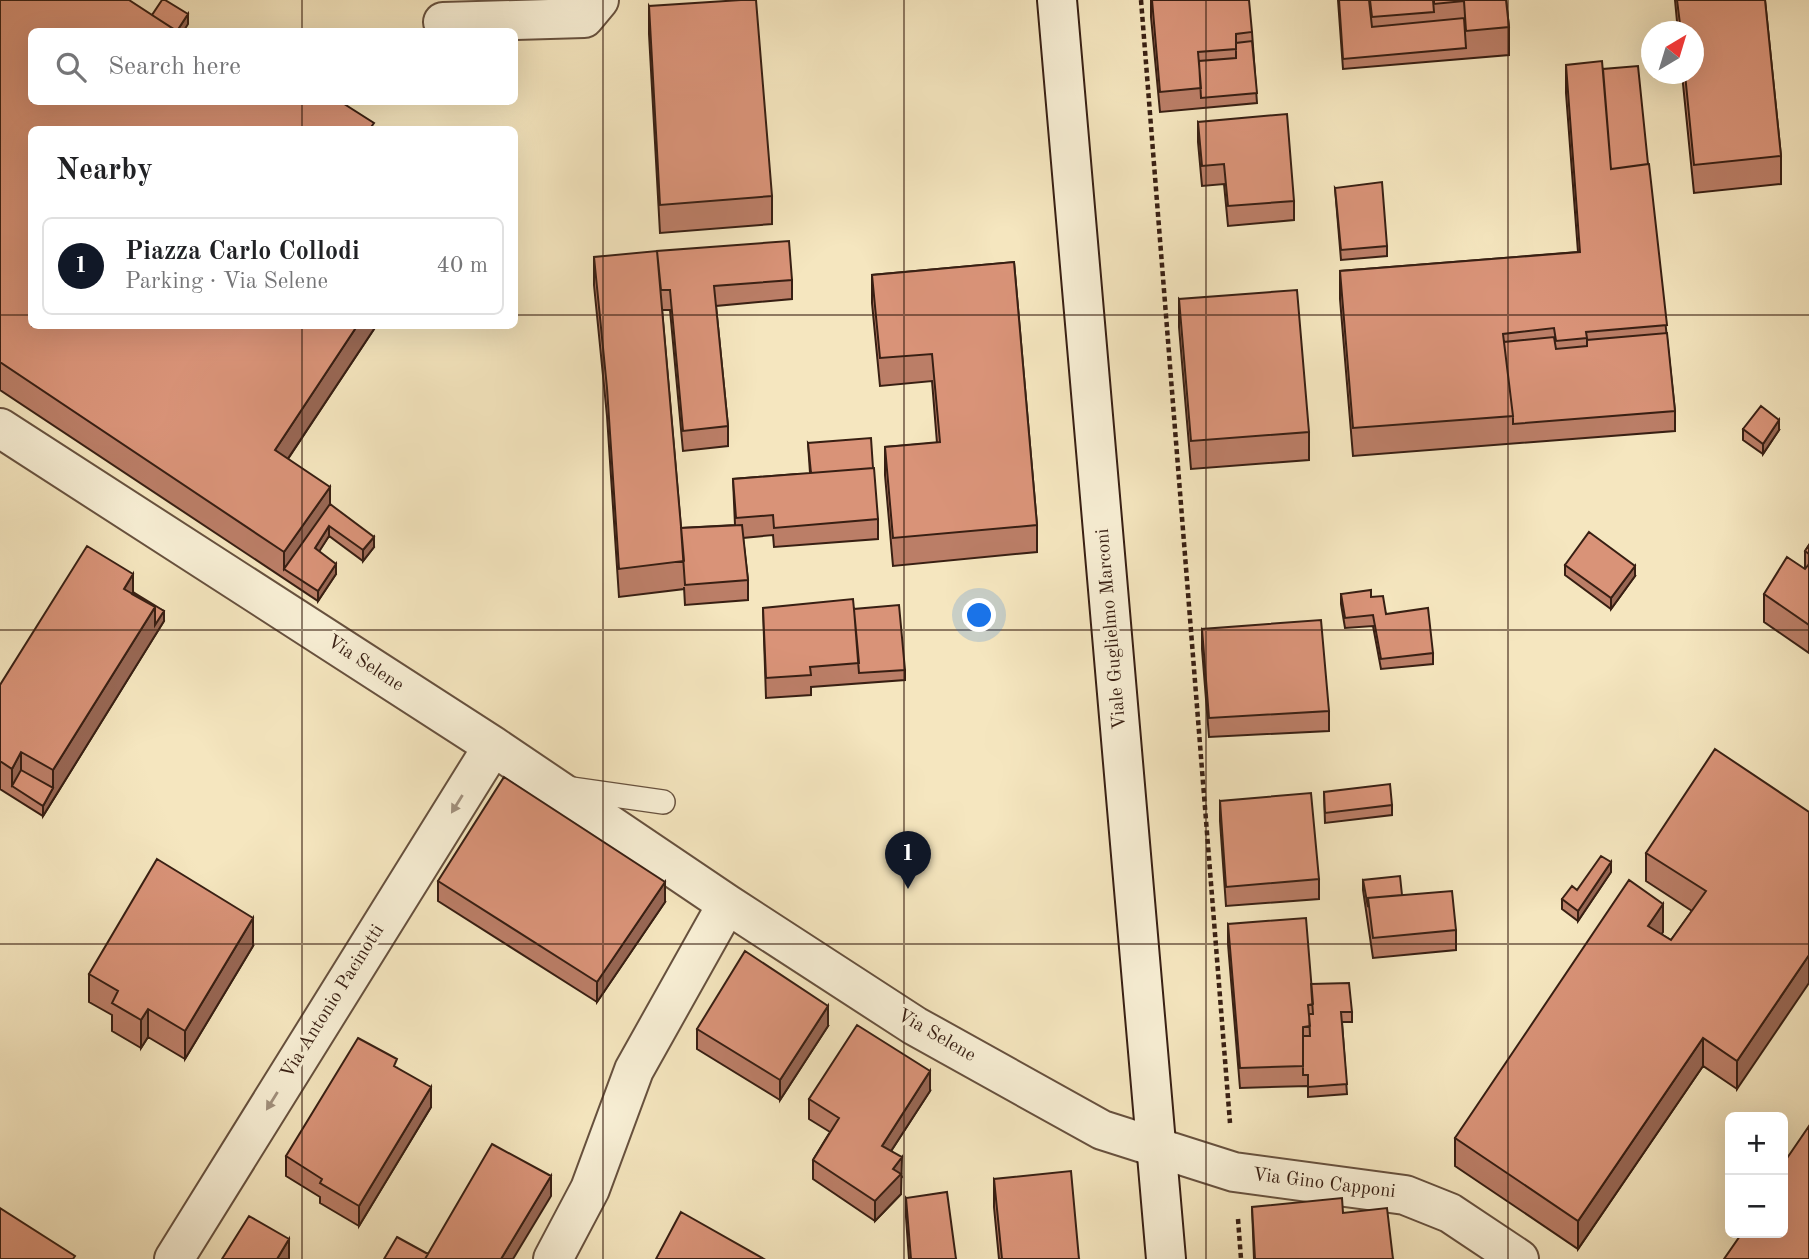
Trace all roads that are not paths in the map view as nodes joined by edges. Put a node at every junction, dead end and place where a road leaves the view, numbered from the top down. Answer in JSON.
{"nodes":[{"id":1,"x":599,"y":0,"type":"edge"},
{"id":2,"x":1057,"y":0,"type":"edge"},
{"id":3,"x":443,"y":22,"type":"dead end"},
{"id":4,"x":0,"y":428,"type":"edge"},
{"id":5,"x":492,"y":746,"type":"junction"},
{"id":6,"x":553,"y":786,"type":"junction"},
{"id":7,"x":663,"y":802,"type":"dead end"},
{"id":8,"x":727,"y":904,"type":"junction"},
{"id":9,"x":1156,"y":1148,"type":"junction"},
{"id":10,"x":174,"y":1259,"type":"edge"},
{"id":11,"x":553,"y":1259,"type":"edge"},
{"id":12,"x":1166,"y":1259,"type":"edge"},
{"id":13,"x":1519,"y":1259,"type":"edge"}],
"edges":[{"from":1,"to":3,"type":"street"},
{"from":2,"to":9,"type":"street","name":"Viale Guglielmo Marconi"},
{"from":4,"to":5,"type":"street","name":"Via Selene"},
{"from":5,"to":6,"type":"street","name":"Via Selene"},
{"from":5,"to":10,"type":"street","name":"Via Antonio Pacinotti","one_way":true},
{"from":6,"to":7,"type":"lane"},
{"from":6,"to":8,"type":"street","name":"Via Selene"},
{"from":8,"to":9,"type":"street","name":"Via Selene"},
{"from":8,"to":11,"type":"street"},
{"from":9,"to":12,"type":"street","name":"Viale Guglielmo Marconi"},
{"from":9,"to":13,"type":"street","name":"Via Gino Capponi"}]}
